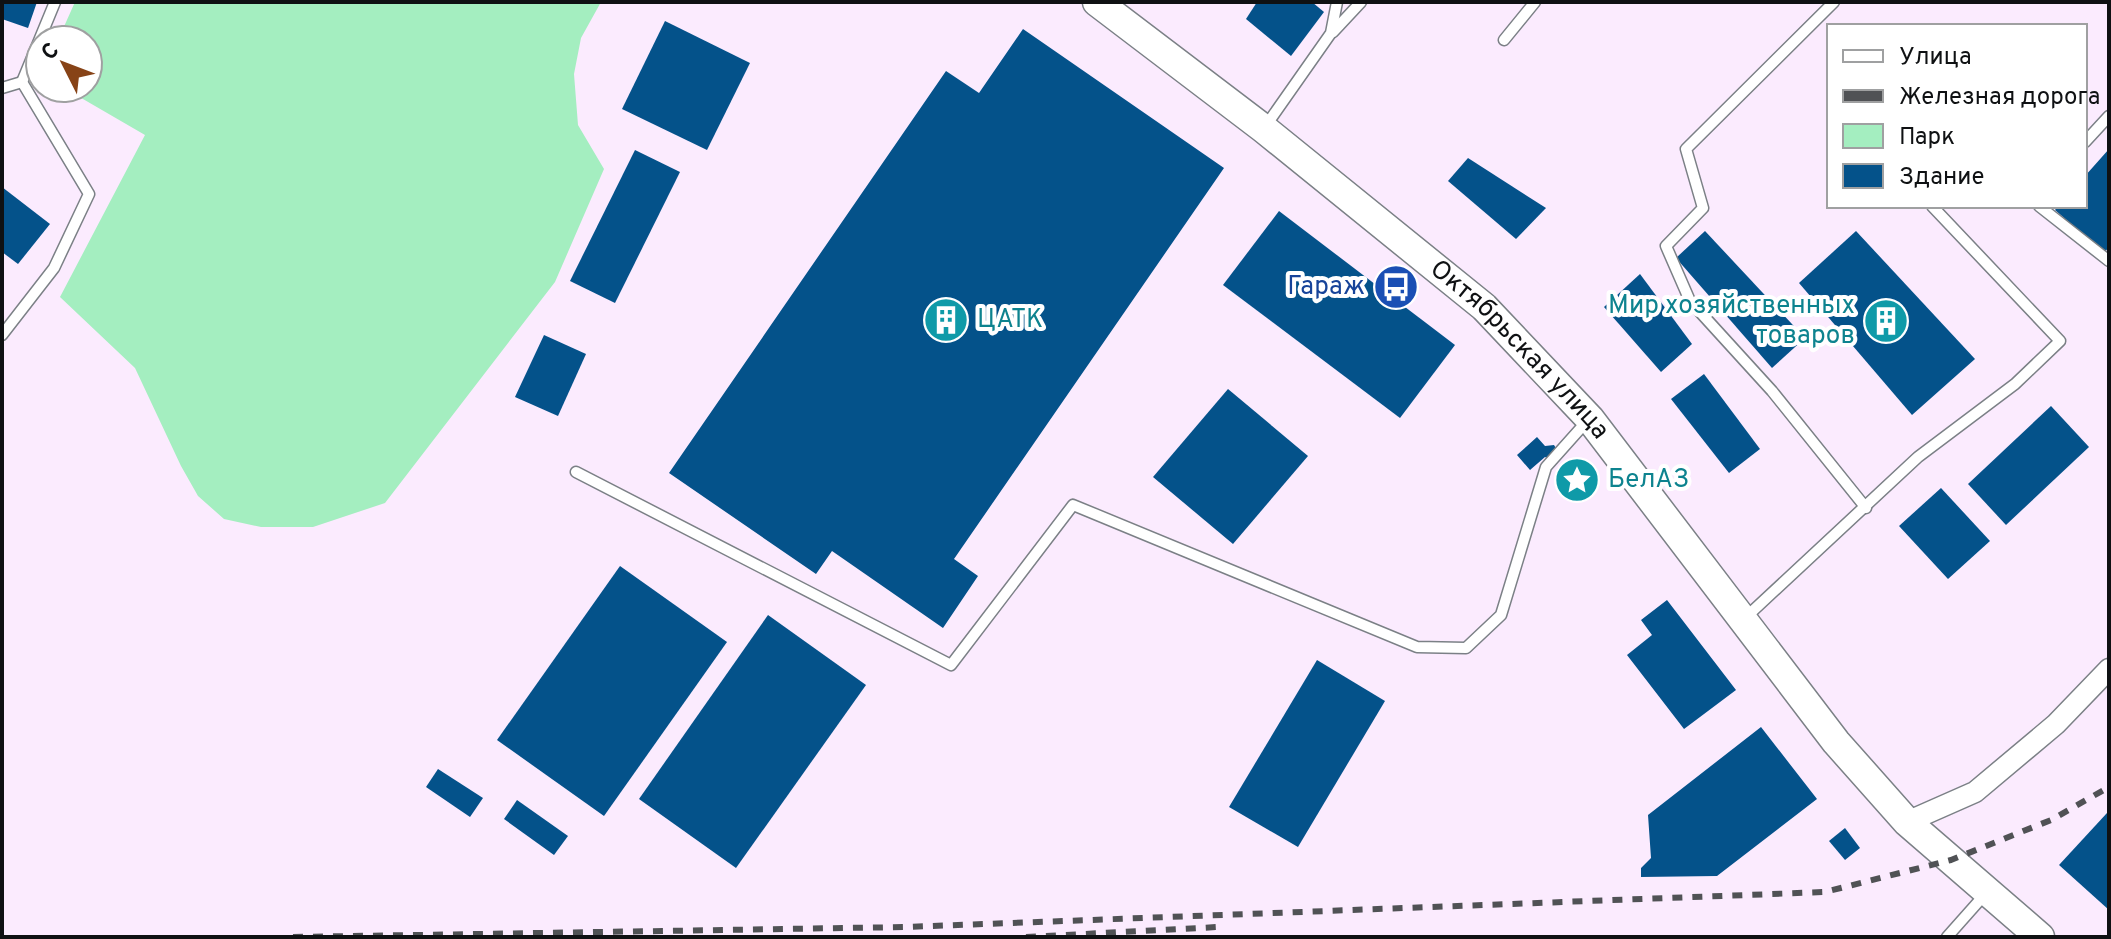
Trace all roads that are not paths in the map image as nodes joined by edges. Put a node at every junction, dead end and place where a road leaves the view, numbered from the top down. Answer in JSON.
{"nodes":[{"id":1,"x":55,"y":2,"type":"edge"},
{"id":2,"x":1097,"y":2,"type":"edge"},
{"id":3,"x":1337,"y":2,"type":"edge"},
{"id":4,"x":1361,"y":2,"type":"edge"},
{"id":5,"x":1535,"y":2,"type":"edge"},
{"id":6,"x":1834,"y":2,"type":"edge"},
{"id":7,"x":1331,"y":33,"type":"junction"},
{"id":8,"x":1504,"y":40,"type":"dead end"},
{"id":9,"x":22,"y":82,"type":"junction"},
{"id":10,"x":2,"y":88,"type":"edge"},
{"id":11,"x":2109,"y":116,"type":"edge"},
{"id":12,"x":1264,"y":129,"type":"junction"},
{"id":13,"x":2087,"y":140,"type":"edge"},
{"id":14,"x":1934,"y":208,"type":"edge"},
{"id":15,"x":2042,"y":208,"type":"edge"},
{"id":16,"x":2109,"y":261,"type":"edge"},
{"id":17,"x":2,"y":335,"type":"edge"},
{"id":18,"x":1590,"y":419,"type":"junction"},
{"id":19,"x":576,"y":472,"type":"dead end"},
{"id":20,"x":1866,"y":508,"type":"junction"},
{"id":21,"x":1743,"y":621,"type":"junction"},
{"id":22,"x":2109,"y":669,"type":"edge"},
{"id":23,"x":1907,"y":822,"type":"junction"},
{"id":24,"x":1988,"y":890,"type":"junction"},
{"id":25,"x":1947,"y":937,"type":"edge"},
{"id":26,"x":2040,"y":937,"type":"edge"}],
"edges":[{"from":1,"to":9,"type":"lane"},
{"from":2,"to":12,"type":"street","name":"Октябрьская улица"},
{"from":3,"to":7,"type":"lane"},
{"from":4,"to":7,"type":"lane"},
{"from":5,"to":8,"type":"lane"},
{"from":6,"to":20,"type":"lane"},
{"from":7,"to":12,"type":"lane"},
{"from":9,"to":10,"type":"lane"},
{"from":9,"to":17,"type":"lane"},
{"from":11,"to":13,"type":"lane"},
{"from":12,"to":18,"type":"street","name":"Октябрьская улица"},
{"from":14,"to":20,"type":"lane"},
{"from":15,"to":16,"type":"lane"},
{"from":18,"to":19,"type":"lane"},
{"from":18,"to":21,"type":"street","name":"Октябрьская улица"},
{"from":20,"to":21,"type":"lane"},
{"from":21,"to":23,"type":"street","name":"Октябрьская улица"},
{"from":22,"to":23,"type":"street"},
{"from":23,"to":24,"type":"street","name":"Октябрьская улица"},
{"from":24,"to":25,"type":"lane"},
{"from":24,"to":26,"type":"street","name":"Октябрьская улица"}]}
